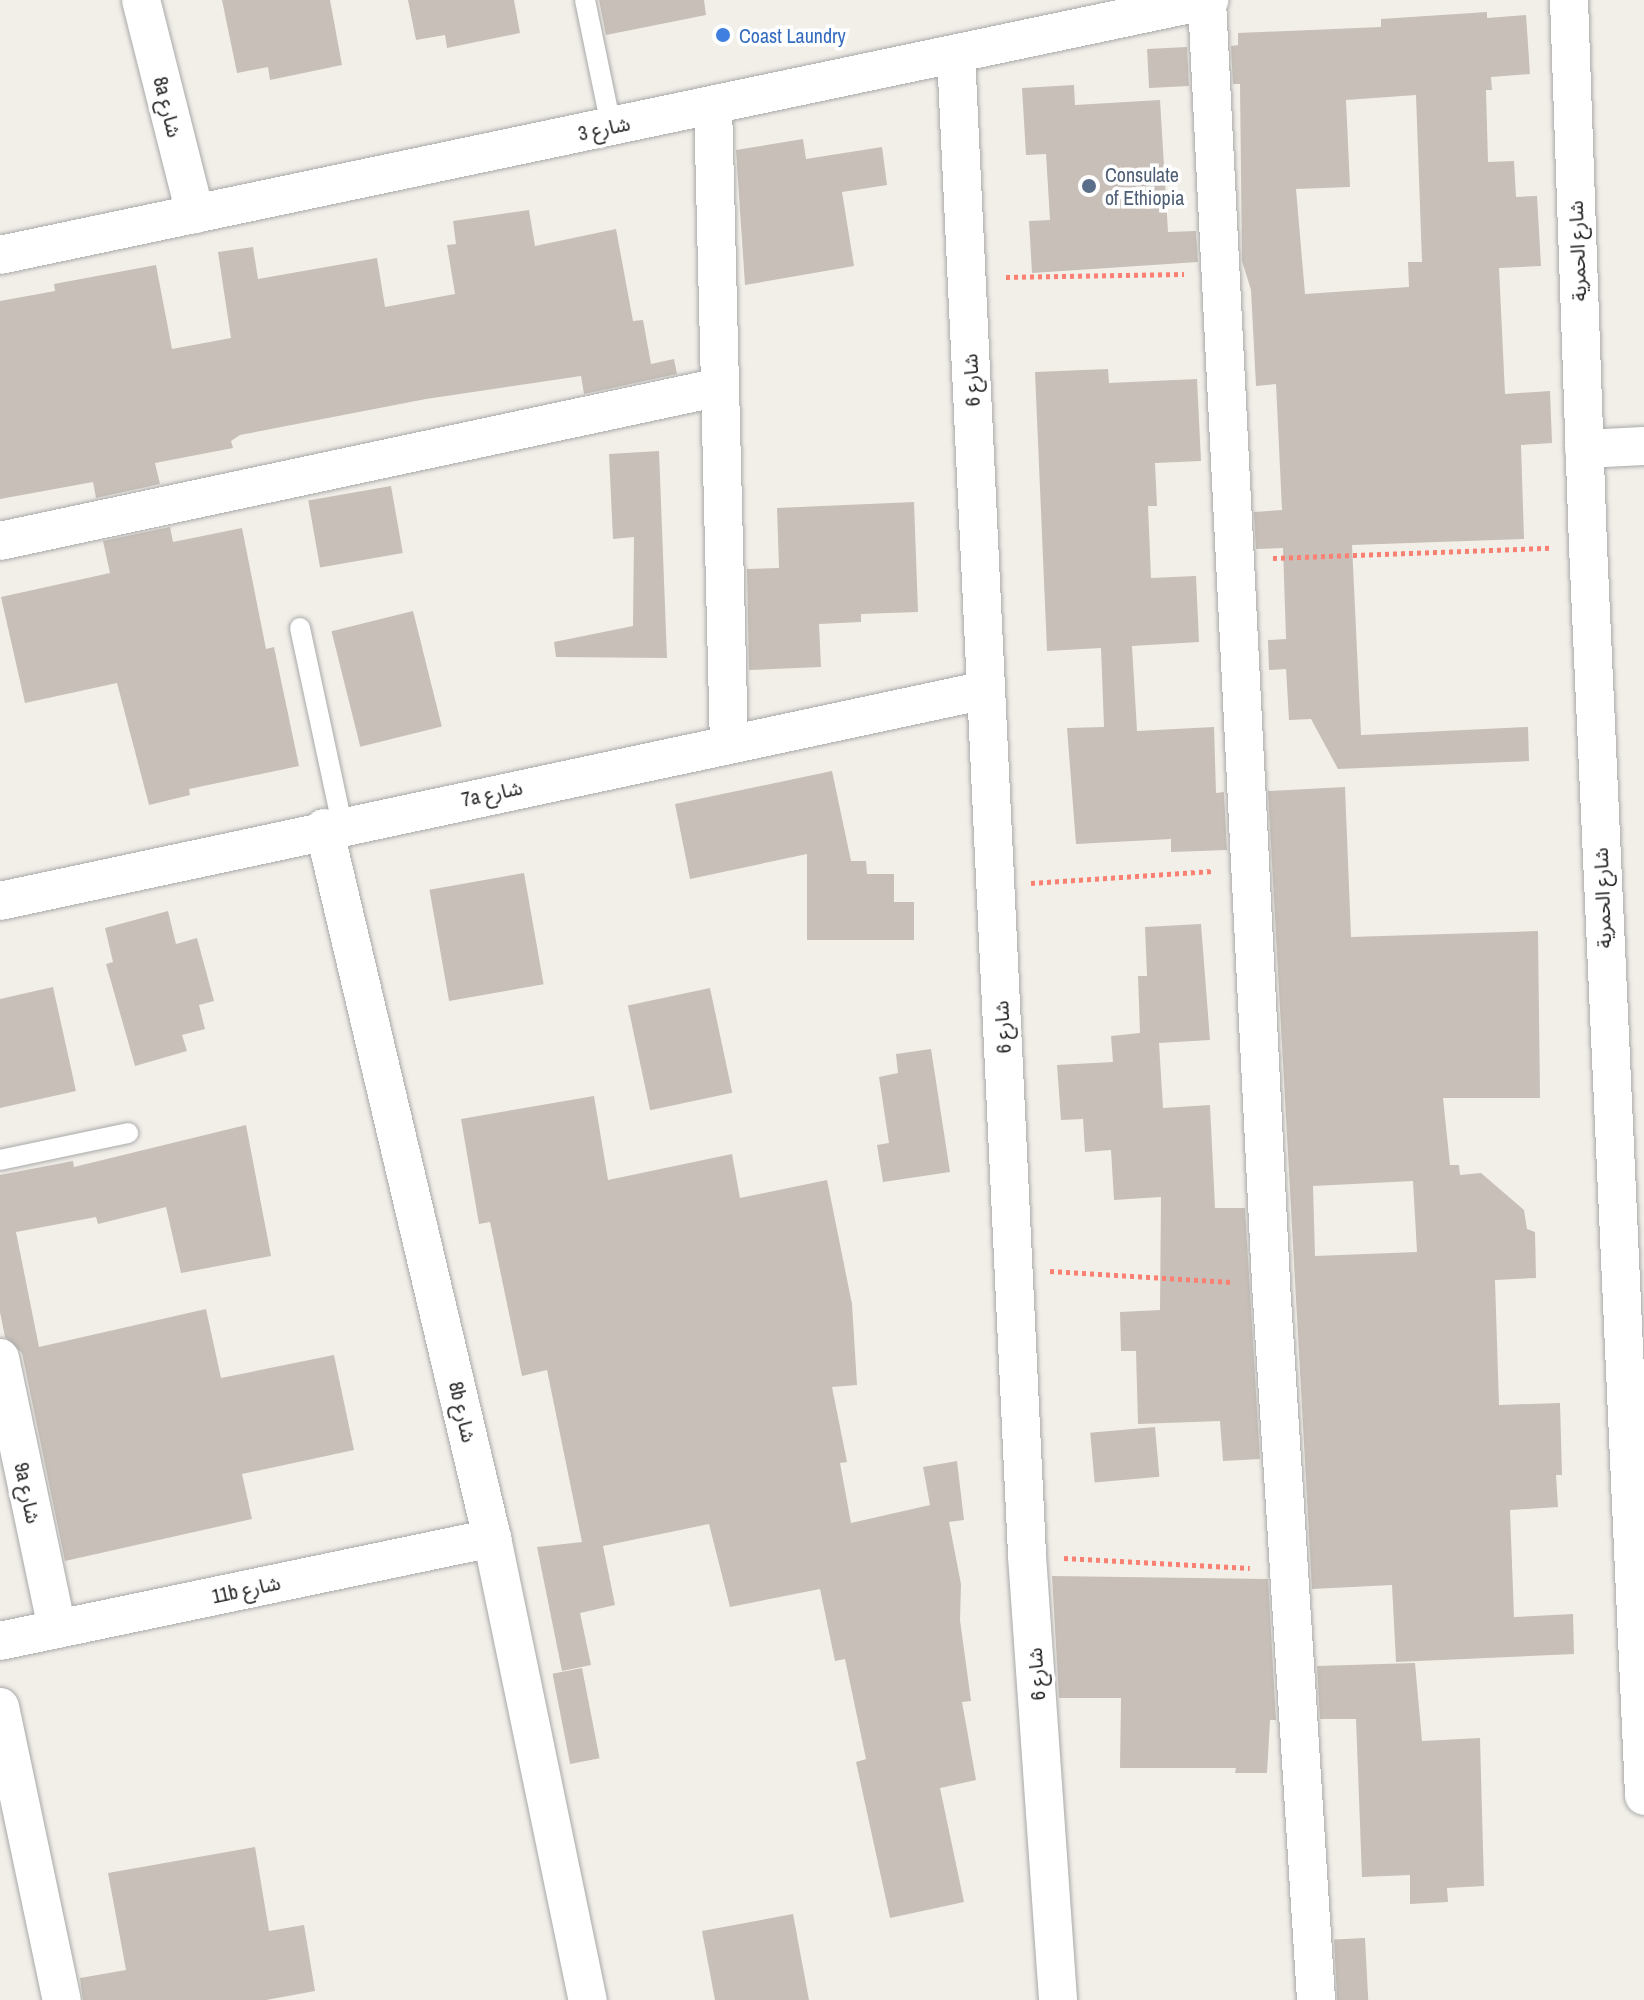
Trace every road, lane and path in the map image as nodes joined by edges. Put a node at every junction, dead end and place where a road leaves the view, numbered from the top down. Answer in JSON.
{"nodes":[{"id":1,"x":141,"y":0,"type":"edge"},
{"id":2,"x":585,"y":0,"type":"edge"},
{"id":3,"x":1208,"y":0,"type":"edge"},
{"id":4,"x":1569,"y":0,"type":"edge"},
{"id":5,"x":956,"y":54,"type":"junction"},
{"id":6,"x":713,"y":105,"type":"junction"},
{"id":7,"x":611,"y":126,"type":"junction"},
{"id":8,"x":195,"y":214,"type":"junction"},
{"id":9,"x":0,"y":255,"type":"edge"},
{"id":10,"x":1221,"y":274,"type":"junction"},
{"id":11,"x":966,"y":277,"type":"junction"},
{"id":12,"x":720,"y":387,"type":"junction"},
{"id":13,"x":1644,"y":446,"type":"edge"},
{"id":14,"x":1584,"y":449,"type":"junction"},
{"id":15,"x":0,"y":541,"type":"edge"},
{"id":16,"x":1588,"y":546,"type":"junction"},
{"id":17,"x":1235,"y":560,"type":"junction"},
{"id":18,"x":300,"y":628,"type":"dead end"},
{"id":19,"x":986,"y":690,"type":"junction"},
{"id":20,"x":729,"y":744,"type":"junction"},
{"id":21,"x":333,"y":826,"type":"junction"},
{"id":22,"x":1250,"y":868,"type":"junction"},
{"id":23,"x":996,"y":885,"type":"junction"},
{"id":24,"x":0,"y":901,"type":"edge"},
{"id":25,"x":128,"y":1133,"type":"dead end"},
{"id":26,"x":0,"y":1160,"type":"edge"},
{"id":27,"x":1631,"y":1266,"type":"edge"},
{"id":28,"x":1013,"y":1269,"type":"junction"},
{"id":29,"x":1271,"y":1284,"type":"junction"},
{"id":30,"x":0,"y":1358,"type":"edge"},
{"id":31,"x":492,"y":1538,"type":"junction"},
{"id":32,"x":1027,"y":1556,"type":"junction"},
{"id":33,"x":1287,"y":1570,"type":"junction"},
{"id":34,"x":57,"y":1629,"type":"junction"},
{"id":35,"x":0,"y":1641,"type":"edge"},
{"id":36,"x":0,"y":1707,"type":"edge"},
{"id":37,"x":1644,"y":1796,"type":"edge"},
{"id":38,"x":62,"y":2000,"type":"edge"},
{"id":39,"x":588,"y":2000,"type":"edge"},
{"id":40,"x":1058,"y":2000,"type":"edge"},
{"id":41,"x":1316,"y":2000,"type":"edge"}],
"edges":[{"from":1,"to":8,"type":"street","name":"8a شارع"},
{"from":2,"to":7,"type":"lane"},
{"from":3,"to":5,"type":"street","name":"شارع 3"},
{"from":3,"to":10,"type":"street"},
{"from":4,"to":14,"type":"street","name":"شارع الحمرية"},
{"from":5,"to":6,"type":"street","name":"شارع 3"},
{"from":5,"to":11,"type":"street","name":"شارع 6"},
{"from":6,"to":7,"type":"street","name":"شارع 3"},
{"from":6,"to":12,"type":"street"},
{"from":7,"to":8,"type":"street","name":"شارع 3"},
{"from":8,"to":9,"type":"street","name":"شارع 3"},
{"from":10,"to":11,"type":"path"},
{"from":10,"to":17,"type":"street"},
{"from":11,"to":19,"type":"street","name":"شارع 6"},
{"from":12,"to":15,"type":"street"},
{"from":12,"to":20,"type":"street"},
{"from":13,"to":14,"type":"street"},
{"from":14,"to":16,"type":"street","name":"شارع الحمرية"},
{"from":16,"to":17,"type":"path"},
{"from":16,"to":27,"type":"street","name":"شارع الحمرية"},
{"from":17,"to":22,"type":"street"},
{"from":18,"to":21,"type":"lane"},
{"from":19,"to":20,"type":"street","name":"7a شارع"},
{"from":19,"to":23,"type":"street","name":"شارع 6"},
{"from":20,"to":21,"type":"street","name":"7a شارع"},
{"from":21,"to":24,"type":"street","name":"7a شارع"},
{"from":21,"to":31,"type":"street","name":"8b شارع"},
{"from":22,"to":23,"type":"path"},
{"from":22,"to":29,"type":"street"},
{"from":23,"to":28,"type":"street","name":"شارع 6"},
{"from":25,"to":26,"type":"lane"},
{"from":27,"to":37,"type":"street","name":"شارع الحمرية"},
{"from":28,"to":29,"type":"path"},
{"from":28,"to":32,"type":"street","name":"شارع 6"},
{"from":29,"to":33,"type":"street"},
{"from":30,"to":34,"type":"street","name":"9a شارع"},
{"from":31,"to":34,"type":"street","name":"11b شارع"},
{"from":31,"to":39,"type":"street","name":"8b شارع"},
{"from":32,"to":33,"type":"path"},
{"from":32,"to":40,"type":"street","name":"شارع 6"},
{"from":33,"to":41,"type":"street"},
{"from":34,"to":35,"type":"street","name":"11b شارع"},
{"from":36,"to":38,"type":"street"}]}
